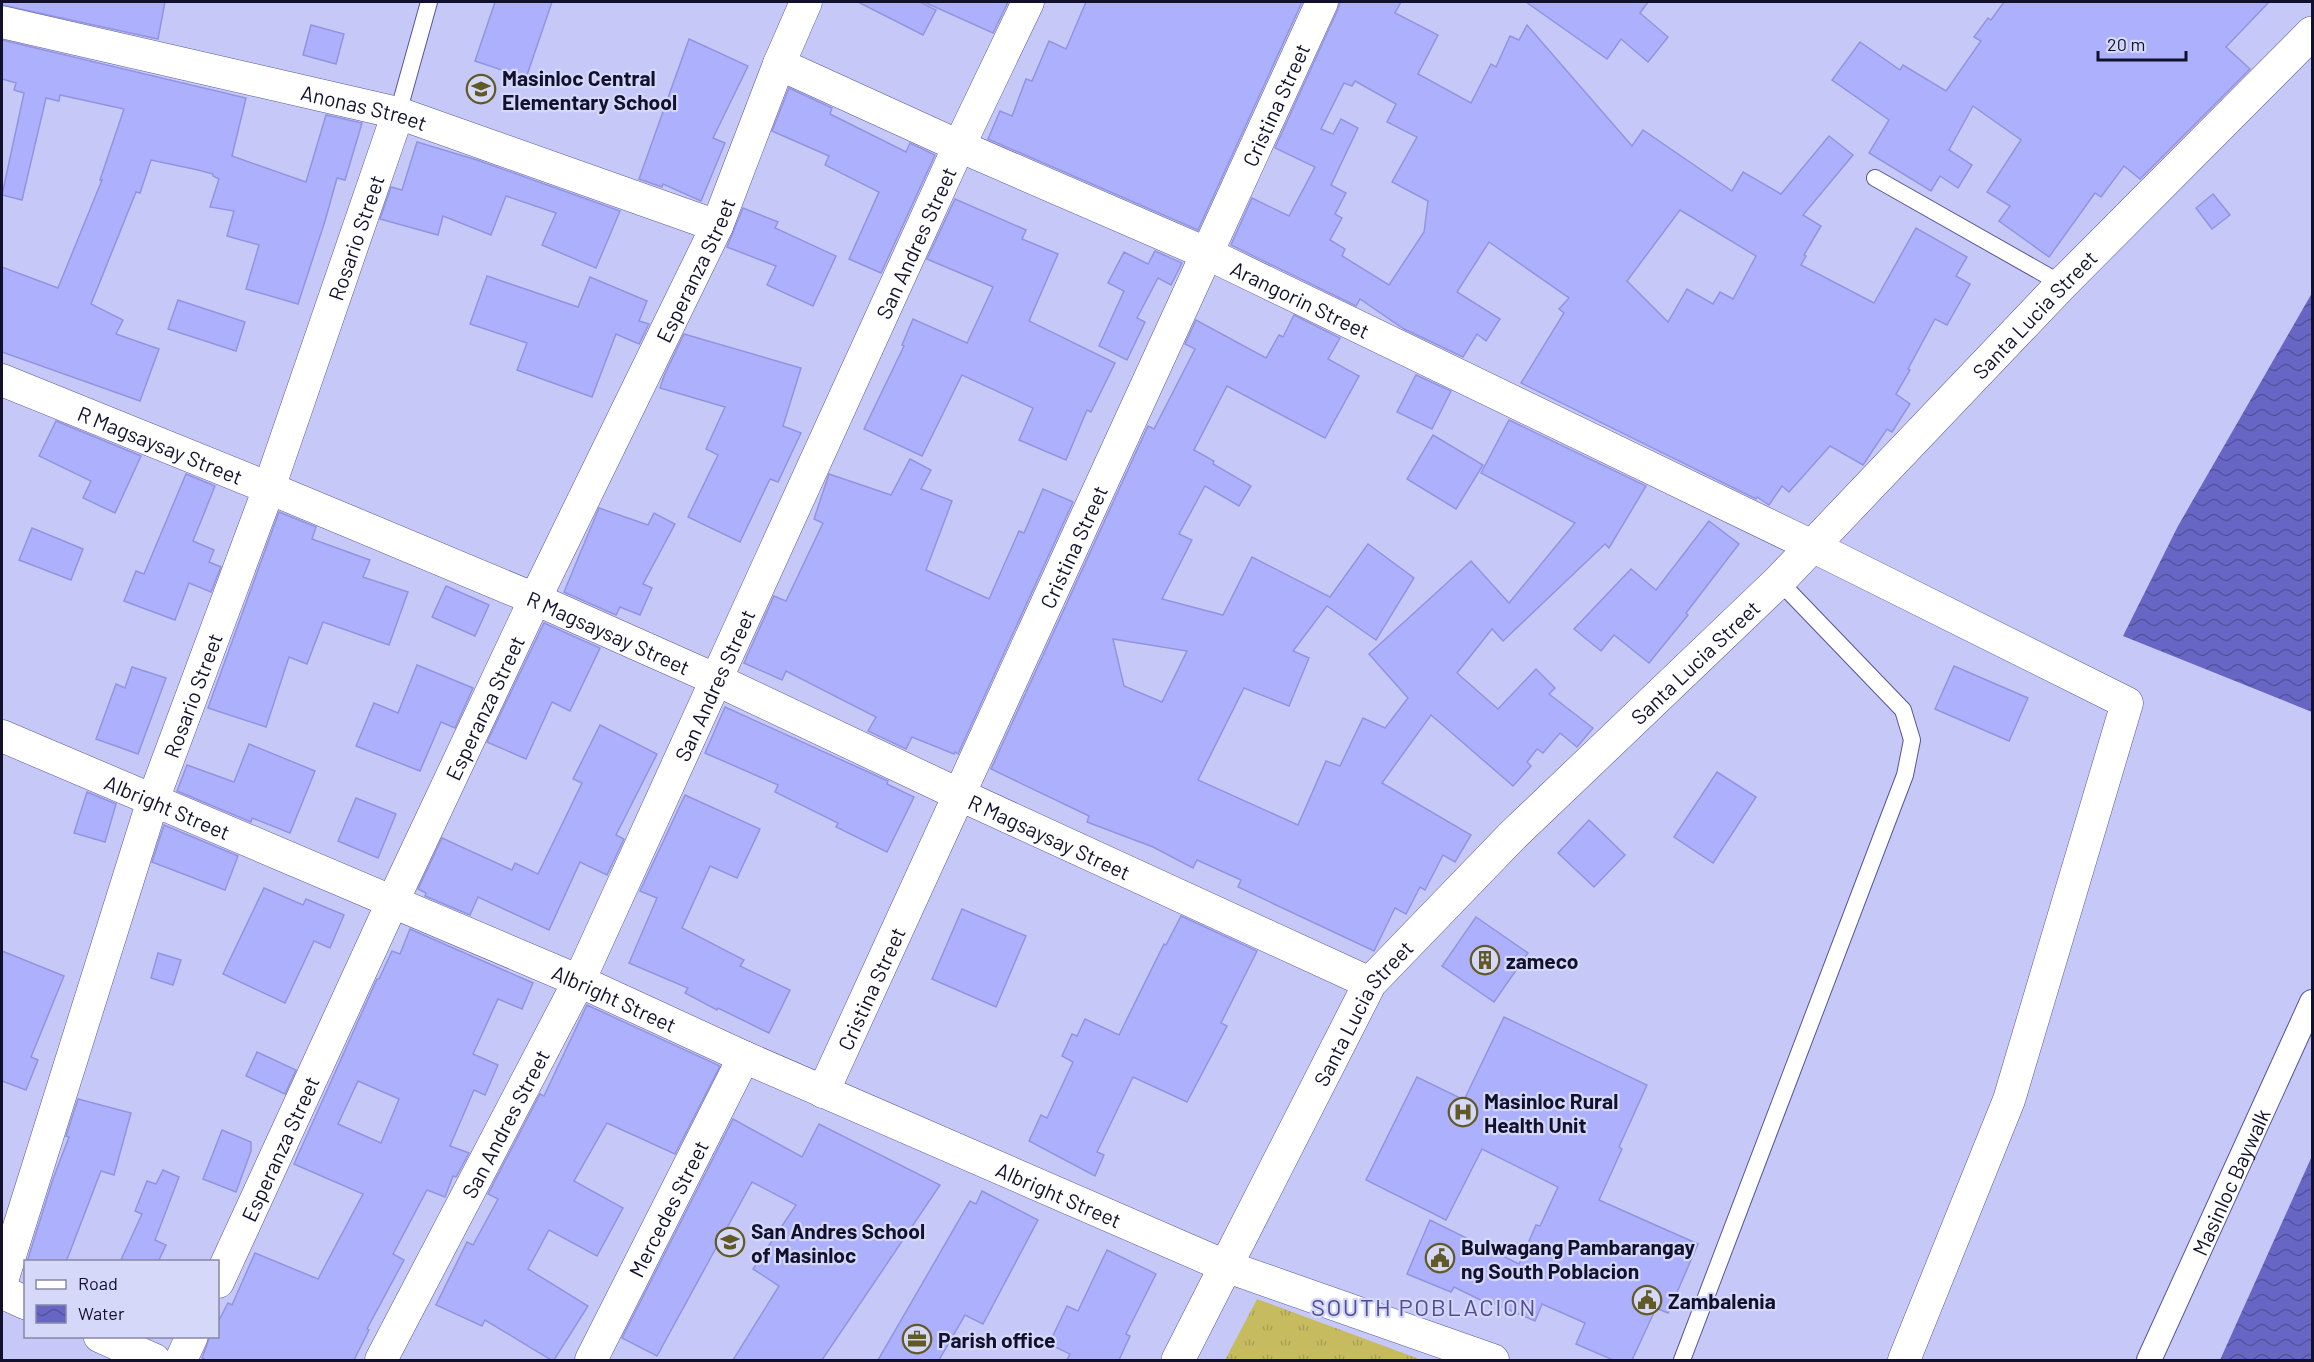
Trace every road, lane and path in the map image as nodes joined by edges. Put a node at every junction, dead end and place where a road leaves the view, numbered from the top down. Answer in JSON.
{"nodes":[{"id":1,"x":429,"y":2,"type":"edge"},
{"id":2,"x":806,"y":2,"type":"edge"},
{"id":3,"x":1028,"y":2,"type":"edge"},
{"id":4,"x":1322,"y":2,"type":"edge"},
{"id":5,"x":2,"y":22,"type":"edge"},
{"id":6,"x":2313,"y":33,"type":"edge"},
{"id":7,"x":779,"y":64,"type":"junction"},
{"id":8,"x":398,"y":113,"type":"junction"},
{"id":9,"x":959,"y":146,"type":"junction"},
{"id":10,"x":1875,"y":178,"type":"dead end"},
{"id":11,"x":717,"y":226,"type":"junction"},
{"id":12,"x":1208,"y":254,"type":"junction"},
{"id":13,"x":2062,"y":284,"type":"junction"},
{"id":14,"x":2,"y":380,"type":"edge"},
{"id":15,"x":269,"y":488,"type":"junction"},
{"id":16,"x":1814,"y":547,"type":"junction"},
{"id":17,"x":1779,"y":582,"type":"junction"},
{"id":18,"x":535,"y":599,"type":"junction"},
{"id":19,"x":717,"y":680,"type":"junction"},
{"id":20,"x":2,"y":736,"type":"edge"},
{"id":21,"x":958,"y":794,"type":"junction"},
{"id":22,"x":153,"y":800,"type":"junction"},
{"id":23,"x":392,"y":903,"type":"junction"},
{"id":24,"x":579,"y":981,"type":"junction"},
{"id":25,"x":1370,"y":983,"type":"junction"},
{"id":26,"x":2313,"y":1002,"type":"edge"},
{"id":27,"x":744,"y":1057,"type":"junction"},
{"id":28,"x":823,"y":1092,"type":"junction"},
{"id":29,"x":1225,"y":1266,"type":"junction"},
{"id":30,"x":219,"y":1280,"type":"edge"},
{"id":31,"x":2,"y":1281,"type":"edge"},
{"id":32,"x":2,"y":1292,"type":"edge"},
{"id":33,"x":24,"y":1302,"type":"edge"},
{"id":34,"x":104,"y":1338,"type":"edge"},
{"id":35,"x":191,"y":1338,"type":"edge"},
{"id":36,"x":154,"y":1360,"type":"edge"},
{"id":37,"x":181,"y":1360,"type":"edge"},
{"id":38,"x":381,"y":1360,"type":"edge"},
{"id":39,"x":591,"y":1360,"type":"edge"},
{"id":40,"x":1178,"y":1360,"type":"edge"},
{"id":41,"x":1493,"y":1360,"type":"edge"},
{"id":42,"x":1682,"y":1360,"type":"edge"},
{"id":43,"x":1904,"y":1360,"type":"edge"},
{"id":44,"x":2149,"y":1360,"type":"edge"}],
"edges":[{"from":1,"to":8,"type":"lane"},
{"from":2,"to":7,"type":"street","name":"Esperanza Street"},
{"from":3,"to":9,"type":"street","name":"San Andres Street"},
{"from":4,"to":12,"type":"street","name":"Cristina Street"},
{"from":5,"to":8,"type":"street","name":"Anonas Street"},
{"from":6,"to":13,"type":"street","name":"Santa Lucia Street"},
{"from":7,"to":9,"type":"street","name":"Arangorin Street"},
{"from":7,"to":11,"type":"street","name":"Esperanza Street"},
{"from":8,"to":11,"type":"street","name":"Anonas Street"},
{"from":8,"to":15,"type":"street","name":"Rosario Street"},
{"from":9,"to":12,"type":"street","name":"Arangorin Street"},
{"from":9,"to":19,"type":"street","name":"San Andres Street"},
{"from":10,"to":13,"type":"lane"},
{"from":11,"to":18,"type":"street","name":"Esperanza Street"},
{"from":12,"to":16,"type":"street","name":"Arangorin Street"},
{"from":12,"to":21,"type":"street","name":"Cristina Street"},
{"from":13,"to":16,"type":"street","name":"Santa Lucia Street"},
{"from":14,"to":15,"type":"street","name":"R Magsaysay Street"},
{"from":15,"to":18,"type":"street","name":"R Magsaysay Street"},
{"from":15,"to":22,"type":"street","name":"Rosario Street"},
{"from":16,"to":17,"type":"street","name":"Santa Lucia Street"},
{"from":16,"to":43,"type":"street","name":"Arangorin Street"},
{"from":17,"to":25,"type":"street","name":"Santa Lucia Street"},
{"from":17,"to":42,"type":"lane"},
{"from":18,"to":19,"type":"street","name":"R Magsaysay Street"},
{"from":18,"to":23,"type":"street","name":"Esperanza Street"},
{"from":19,"to":21,"type":"street","name":"R Magsaysay Street"},
{"from":19,"to":24,"type":"street","name":"San Andres Street"},
{"from":20,"to":22,"type":"street","name":"Albright Street"},
{"from":21,"to":25,"type":"street","name":"R Magsaysay Street"},
{"from":21,"to":28,"type":"street","name":"Cristina Street"},
{"from":22,"to":23,"type":"street","name":"Albright Street"},
{"from":22,"to":31,"type":"street","name":"Rosario Street"},
{"from":23,"to":24,"type":"street","name":"Albright Street"},
{"from":23,"to":30,"type":"street","name":"Esperanza Street"},
{"from":24,"to":27,"type":"street","name":"Albright Street"},
{"from":24,"to":38,"type":"street","name":"San Andres Street"},
{"from":25,"to":29,"type":"street","name":"Santa Lucia Street"},
{"from":26,"to":44,"type":"street","name":"Masinloc Baywalk"},
{"from":27,"to":28,"type":"street","name":"Albright Street"},
{"from":27,"to":39,"type":"street","name":"Mercedes Street"},
{"from":28,"to":29,"type":"street","name":"Albright Street"},
{"from":29,"to":40,"type":"street","name":"Santa Lucia Street"},
{"from":29,"to":41,"type":"street","name":"Albright Street"},
{"from":32,"to":33,"type":"street"},
{"from":34,"to":36,"type":"street"},
{"from":35,"to":37,"type":"street"}]}
